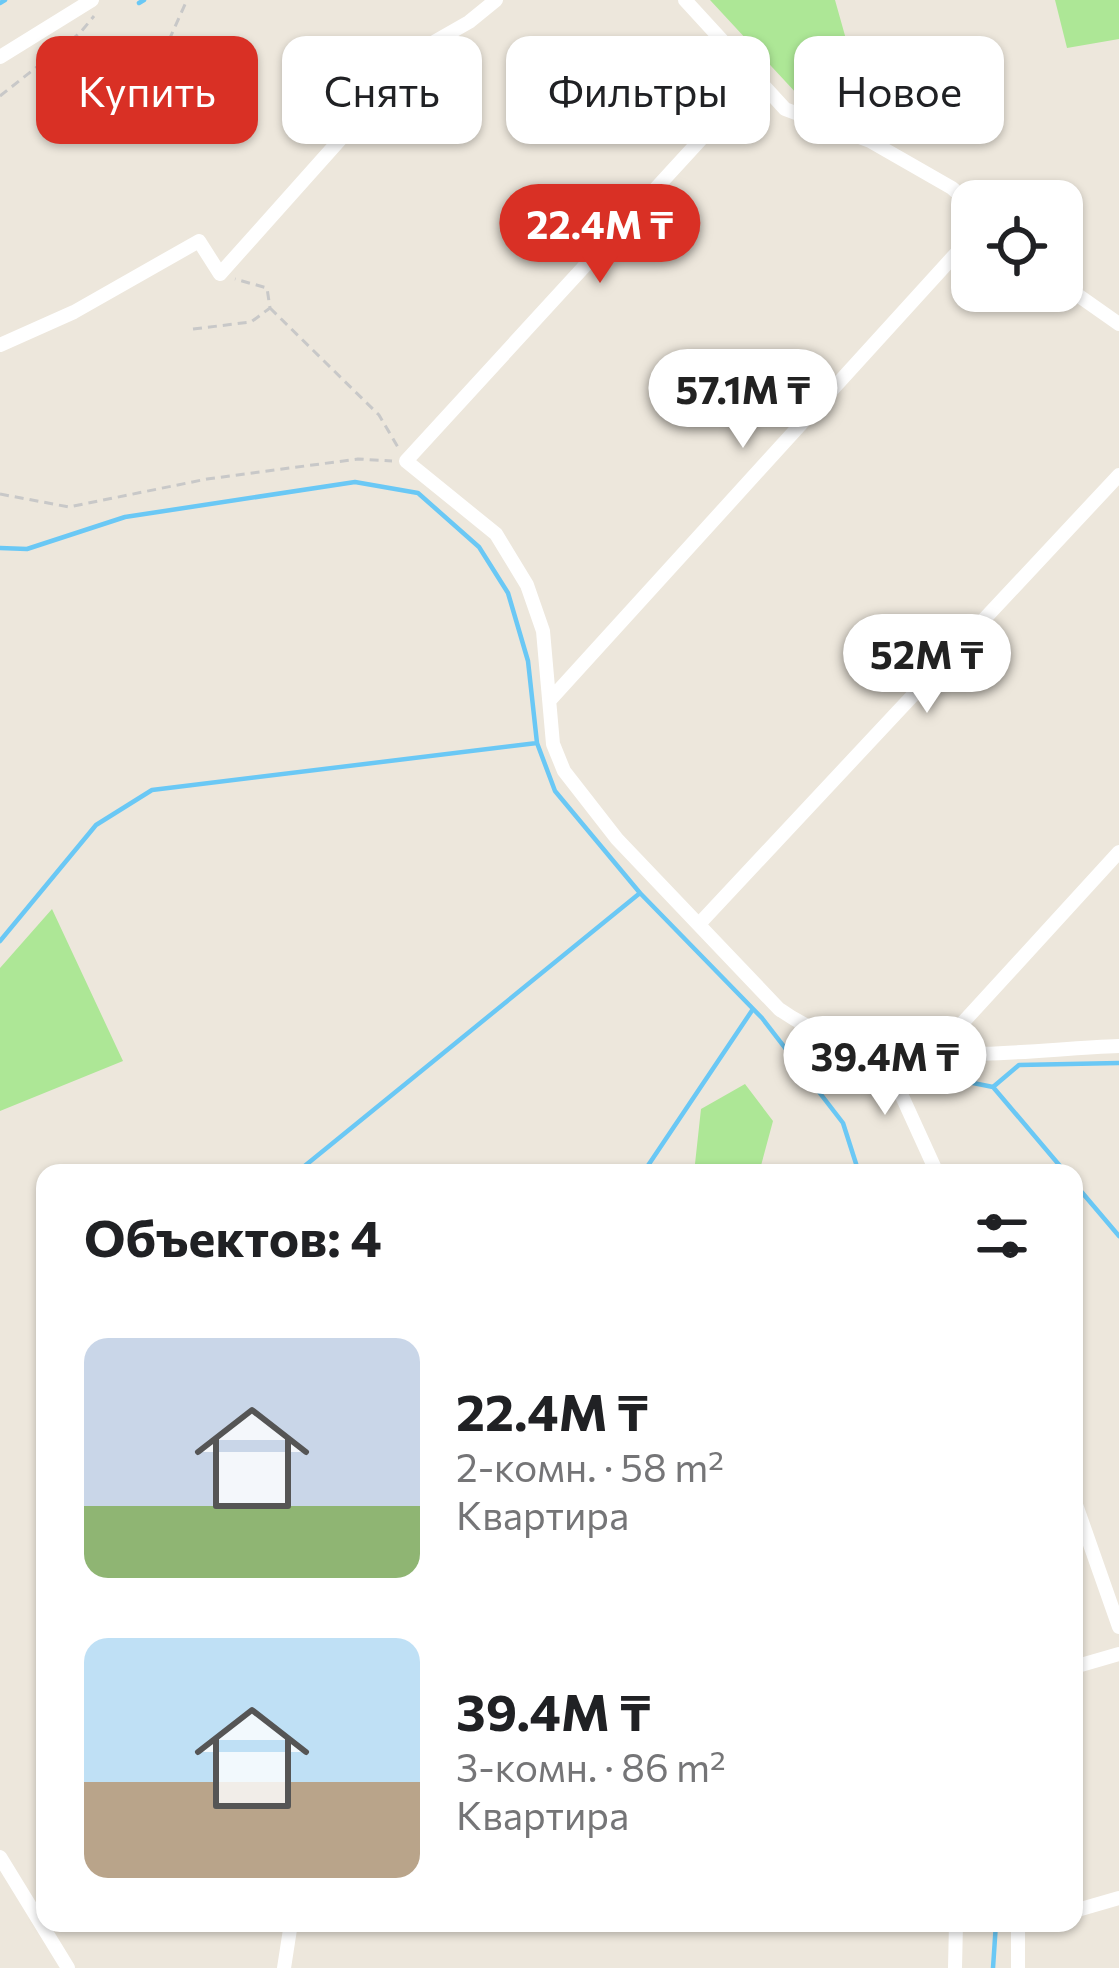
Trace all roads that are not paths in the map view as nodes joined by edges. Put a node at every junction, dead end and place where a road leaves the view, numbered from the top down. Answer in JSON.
{"nodes":[{"id":1,"x":92,"y":0,"type":"edge"},
{"id":2,"x":496,"y":0,"type":"edge"},
{"id":3,"x":685,"y":0,"type":"edge"},
{"id":4,"x":718,"y":36,"type":"edge"},
{"id":5,"x":0,"y":57,"type":"edge"},
{"id":6,"x":770,"y":93,"type":"edge"},
{"id":7,"x":697,"y":144,"type":"edge"},
{"id":8,"x":951,"y":187,"type":"edge"},
{"id":9,"x":951,"y":259,"type":"edge"},
{"id":10,"x":1083,"y":298,"type":"edge"},
{"id":11,"x":1119,"y":323,"type":"edge"},
{"id":12,"x":0,"y":345,"type":"edge"},
{"id":13,"x":1119,"y":475,"type":"edge"},
{"id":14,"x":550,"y":700,"type":"junction"},
{"id":15,"x":1119,"y":853,"type":"edge"},
{"id":16,"x":700,"y":923,"type":"junction"},
{"id":17,"x":1119,"y":1046,"type":"edge"},
{"id":18,"x":905,"y":1052,"type":"junction"},
{"id":19,"x":935,"y":1053,"type":"junction"},
{"id":20,"x":933,"y":1164,"type":"edge"},
{"id":21,"x":1083,"y":1525,"type":"edge"},
{"id":22,"x":1119,"y":1627,"type":"edge"},
{"id":23,"x":1119,"y":1654,"type":"edge"},
{"id":24,"x":1083,"y":1664,"type":"edge"},
{"id":25,"x":0,"y":1857,"type":"edge"},
{"id":26,"x":1119,"y":1898,"type":"edge"},
{"id":27,"x":1083,"y":1908,"type":"edge"},
{"id":28,"x":36,"y":1916,"type":"edge"},
{"id":29,"x":46,"y":1932,"type":"edge"},
{"id":30,"x":290,"y":1932,"type":"edge"},
{"id":31,"x":956,"y":1932,"type":"edge"},
{"id":32,"x":1021,"y":1932,"type":"edge"},
{"id":33,"x":68,"y":1968,"type":"edge"},
{"id":34,"x":284,"y":1968,"type":"edge"},
{"id":35,"x":955,"y":1968,"type":"edge"},
{"id":36,"x":1018,"y":1968,"type":"edge"}],
"edges":[{"from":1,"to":5,"type":"street"},
{"from":2,"to":12,"type":"street"},
{"from":3,"to":4,"type":"street"},
{"from":6,"to":8,"type":"street"},
{"from":7,"to":14,"type":"street"},
{"from":9,"to":14,"type":"street"},
{"from":10,"to":11,"type":"street"},
{"from":13,"to":16,"type":"street"},
{"from":14,"to":16,"type":"street"},
{"from":15,"to":19,"type":"street"},
{"from":16,"to":18,"type":"street"},
{"from":17,"to":19,"type":"street"},
{"from":18,"to":19,"type":"street"},
{"from":18,"to":20,"type":"street"},
{"from":21,"to":22,"type":"street"},
{"from":23,"to":24,"type":"street"},
{"from":25,"to":28,"type":"street"},
{"from":26,"to":27,"type":"street"},
{"from":29,"to":33,"type":"street"},
{"from":30,"to":34,"type":"street"},
{"from":31,"to":35,"type":"street"},
{"from":32,"to":36,"type":"street"}]}
